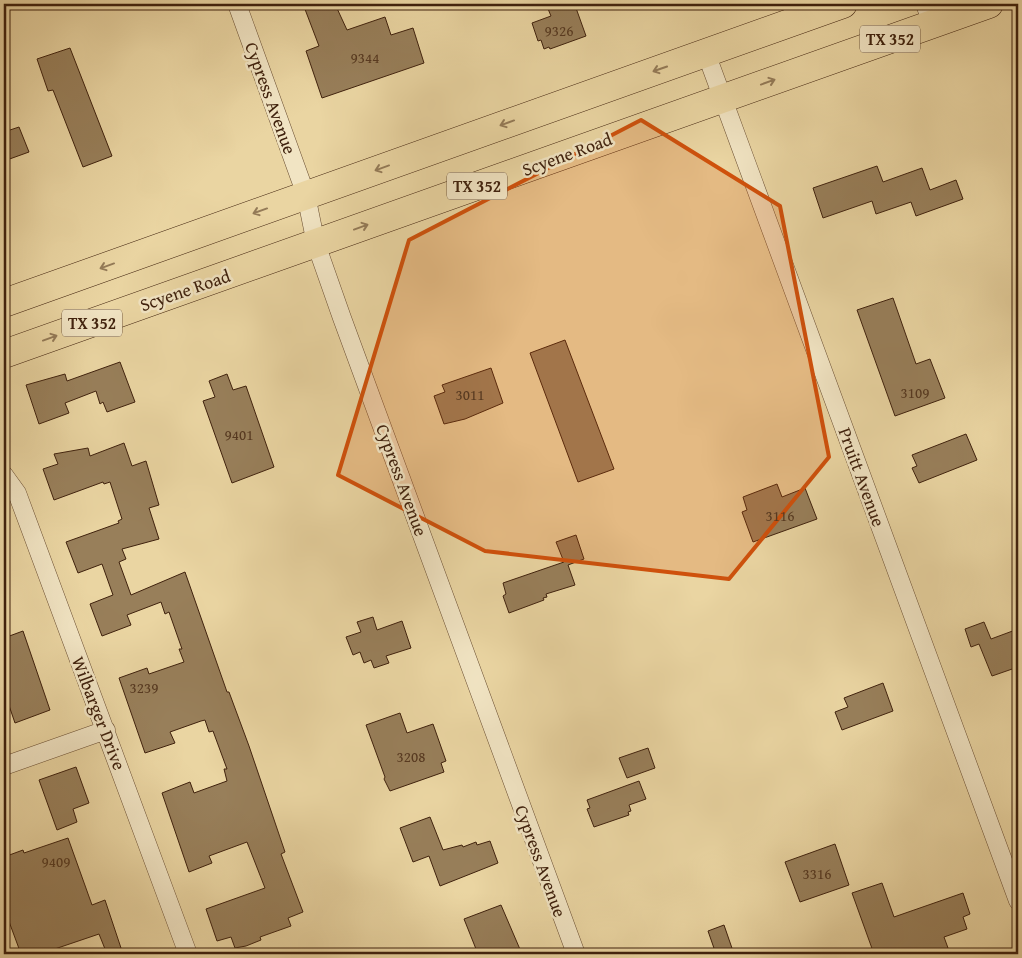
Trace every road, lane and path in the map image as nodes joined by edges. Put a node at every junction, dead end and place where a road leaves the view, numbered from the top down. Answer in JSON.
{"nodes":[{"id":1,"x":237,"y":4,"type":"edge"},
{"id":2,"x":843,"y":4,"type":"edge"},
{"id":3,"x":988,"y":4,"type":"edge"},
{"id":4,"x":929,"y":14,"type":"edge"},
{"id":5,"x":706,"y":53,"type":"junction"},
{"id":6,"x":723,"y":99,"type":"junction"},
{"id":7,"x":306,"y":195,"type":"junction"},
{"id":8,"x":316,"y":244,"type":"junction"},
{"id":9,"x":4,"y":303,"type":"edge"},
{"id":10,"x":4,"y":354,"type":"edge"},
{"id":11,"x":4,"y":475,"type":"edge"},
{"id":12,"x":106,"y":730,"type":"junction"},
{"id":13,"x":4,"y":766,"type":"edge"},
{"id":14,"x":1018,"y":902,"type":"edge"},
{"id":15,"x":188,"y":954,"type":"edge"},
{"id":16,"x":576,"y":954,"type":"edge"}],
"edges":[{"from":1,"to":7,"type":"street","name":"Cypress Avenue"},
{"from":2,"to":5,"type":"main road","number":"TX 352"},
{"from":3,"to":4,"type":"main road","name":"Scyene Road","number":"TX 352"},
{"from":6,"to":4,"type":"main road","name":"Scyene Road","number":"TX 352","one_way":true},
{"from":5,"to":6,"type":"street","name":"Pruitt Avenue"},
{"from":5,"to":7,"type":"main road","number":"TX 352","one_way":true},
{"from":8,"to":6,"type":"main road","name":"Scyene Road","number":"TX 352","one_way":true},
{"from":6,"to":14,"type":"street","name":"Pruitt Avenue"},
{"from":7,"to":8,"type":"street","name":"Cypress Avenue"},
{"from":7,"to":9,"type":"main road","number":"TX 352","one_way":true},
{"from":10,"to":8,"type":"main road","name":"Scyene Road","number":"TX 352","one_way":true},
{"from":8,"to":16,"type":"street","name":"Cypress Avenue"},
{"from":11,"to":12,"type":"street","name":"Wilbarger Drive"},
{"from":12,"to":13,"type":"street"},
{"from":12,"to":15,"type":"street","name":"Wilbarger Drive"}]}
